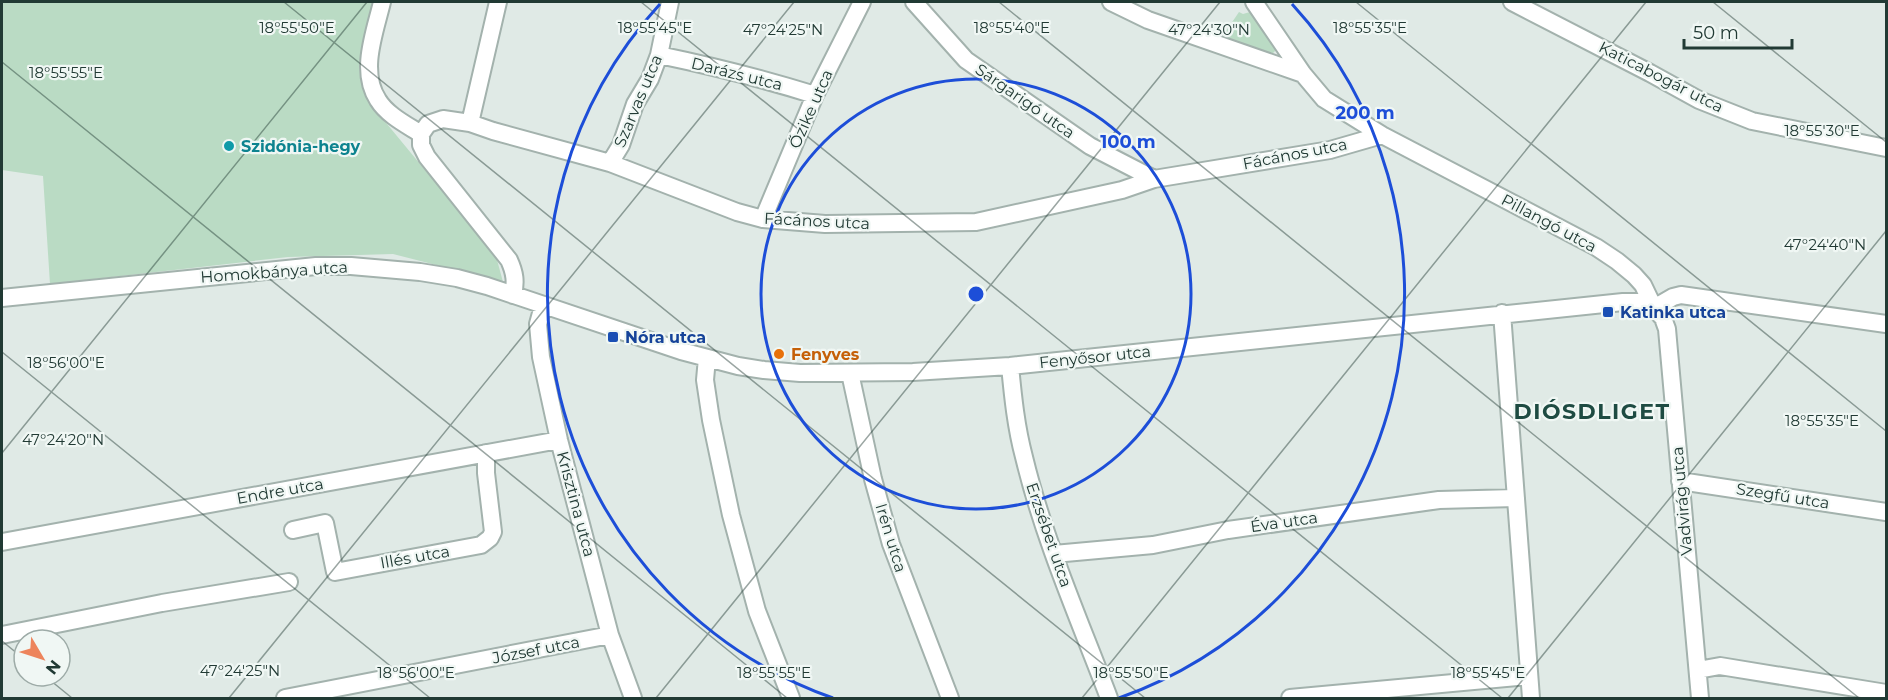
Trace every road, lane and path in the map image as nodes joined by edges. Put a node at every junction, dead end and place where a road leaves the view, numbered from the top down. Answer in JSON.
{"nodes":[{"id":1,"x":382,"y":2,"type":"edge"},
{"id":2,"x":498,"y":2,"type":"edge"},
{"id":3,"x":669,"y":2,"type":"edge"},
{"id":4,"x":862,"y":2,"type":"edge"},
{"id":5,"x":914,"y":2,"type":"edge"},
{"id":6,"x":1111,"y":2,"type":"edge"},
{"id":7,"x":1254,"y":2,"type":"edge"},
{"id":8,"x":1512,"y":2,"type":"edge"},
{"id":9,"x":659,"y":55,"type":"junction"},
{"id":10,"x":1303,"y":74,"type":"junction"},
{"id":11,"x":815,"y":95,"type":"junction"},
{"id":12,"x":470,"y":123,"type":"junction"},
{"id":13,"x":421,"y":134,"type":"junction"},
{"id":14,"x":1382,"y":135,"type":"junction"},
{"id":15,"x":1887,"y":148,"type":"edge"},
{"id":16,"x":610,"y":163,"type":"junction"},
{"id":17,"x":1154,"y":179,"type":"junction"},
{"id":18,"x":763,"y":219,"type":"junction"},
{"id":19,"x":513,"y":295,"type":"junction"},
{"id":20,"x":2,"y":298,"type":"edge"},
{"id":21,"x":543,"y":306,"type":"junction"},
{"id":22,"x":1654,"y":308,"type":"junction"},
{"id":23,"x":1502,"y":314,"type":"junction"},
{"id":24,"x":1887,"y":324,"type":"edge"},
{"id":25,"x":707,"y":358,"type":"junction"},
{"id":26,"x":1010,"y":366,"type":"junction"},
{"id":27,"x":850,"y":373,"type":"junction"},
{"id":28,"x":559,"y":440,"type":"junction"},
{"id":29,"x":486,"y":453,"type":"junction"},
{"id":30,"x":1680,"y":481,"type":"junction"},
{"id":31,"x":1516,"y":498,"type":"junction"},
{"id":32,"x":1887,"y":512,"type":"edge"},
{"id":33,"x":293,"y":530,"type":"dead end"},
{"id":34,"x":2,"y":542,"type":"edge"},
{"id":35,"x":1053,"y":554,"type":"junction"},
{"id":36,"x":289,"y":582,"type":"dead end"},
{"id":37,"x":2,"y":635,"type":"edge"},
{"id":38,"x":610,"y":635,"type":"junction"},
{"id":39,"x":1698,"y":670,"type":"junction"},
{"id":40,"x":1528,"y":676,"type":"junction"},
{"id":41,"x":1887,"y":693,"type":"edge"},
{"id":42,"x":1342,"y":696,"type":"edge"},
{"id":43,"x":285,"y":699,"type":"edge"},
{"id":44,"x":633,"y":699,"type":"edge"},
{"id":45,"x":791,"y":699,"type":"edge"},
{"id":46,"x":950,"y":699,"type":"edge"},
{"id":47,"x":1109,"y":699,"type":"edge"},
{"id":48,"x":1290,"y":699,"type":"edge"},
{"id":49,"x":1531,"y":699,"type":"edge"},
{"id":50,"x":1700,"y":699,"type":"edge"}],
"edges":[{"from":1,"to":13,"type":"street"},
{"from":2,"to":12,"type":"street"},
{"from":3,"to":9,"type":"street","name":"Szarvas utca"},
{"from":4,"to":11,"type":"street","name":"Őzike utca"},
{"from":5,"to":17,"type":"street","name":"Sárgarigó utca"},
{"from":6,"to":10,"type":"street"},
{"from":7,"to":10,"type":"street","name":"Pillangó utca"},
{"from":8,"to":15,"type":"street","name":"Katicabogár utca"},
{"from":9,"to":11,"type":"street","name":"Darázs utca"},
{"from":9,"to":16,"type":"street","name":"Szarvas utca"},
{"from":10,"to":14,"type":"street","name":"Pillangó utca"},
{"from":11,"to":18,"type":"street","name":"Őzike utca"},
{"from":12,"to":13,"type":"street","name":"Fácános utca"},
{"from":12,"to":16,"type":"street","name":"Fácános utca"},
{"from":13,"to":19,"type":"street"},
{"from":14,"to":17,"type":"street","name":"Fácános utca"},
{"from":14,"to":22,"type":"street","name":"Pillangó utca"},
{"from":16,"to":18,"type":"street","name":"Fácános utca"},
{"from":17,"to":18,"type":"street","name":"Fácános utca"},
{"from":19,"to":20,"type":"street","name":"Homokbánya utca"},
{"from":19,"to":21,"type":"street","name":"Homokbánya utca"},
{"from":21,"to":25,"type":"street","name":"Fenyősor utca"},
{"from":21,"to":28,"type":"street","name":"Krisztina utca"},
{"from":22,"to":23,"type":"street","name":"Fenyősor utca"},
{"from":22,"to":24,"type":"street"},
{"from":22,"to":30,"type":"street","name":"Vadvirág utca"},
{"from":23,"to":26,"type":"street","name":"Fenyősor utca"},
{"from":23,"to":31,"type":"street"},
{"from":25,"to":27,"type":"street","name":"Fenyősor utca"},
{"from":25,"to":45,"type":"street"},
{"from":26,"to":27,"type":"street","name":"Fenyősor utca"},
{"from":26,"to":35,"type":"street","name":"Erzsébet utca"},
{"from":27,"to":46,"type":"street","name":"Irén utca"},
{"from":28,"to":29,"type":"street","name":"Endre utca"},
{"from":28,"to":38,"type":"street","name":"Krisztina utca"},
{"from":29,"to":33,"type":"street","name":"Illés utca"},
{"from":29,"to":34,"type":"street","name":"Endre utca"},
{"from":30,"to":32,"type":"street","name":"Szegfű utca"},
{"from":30,"to":39,"type":"street","name":"Vadvirág utca"},
{"from":31,"to":35,"type":"street","name":"Éva utca"},
{"from":31,"to":40,"type":"street"},
{"from":35,"to":47,"type":"street","name":"Erzsébet utca"},
{"from":36,"to":37,"type":"street"},
{"from":38,"to":43,"type":"street","name":"József utca"},
{"from":38,"to":44,"type":"street","name":"Krisztina utca"},
{"from":39,"to":41,"type":"street"},
{"from":39,"to":50,"type":"street","name":"Vadvirág utca"},
{"from":40,"to":42,"type":"street"},
{"from":40,"to":49,"type":"street"},
{"from":42,"to":48,"type":"street"}]}
